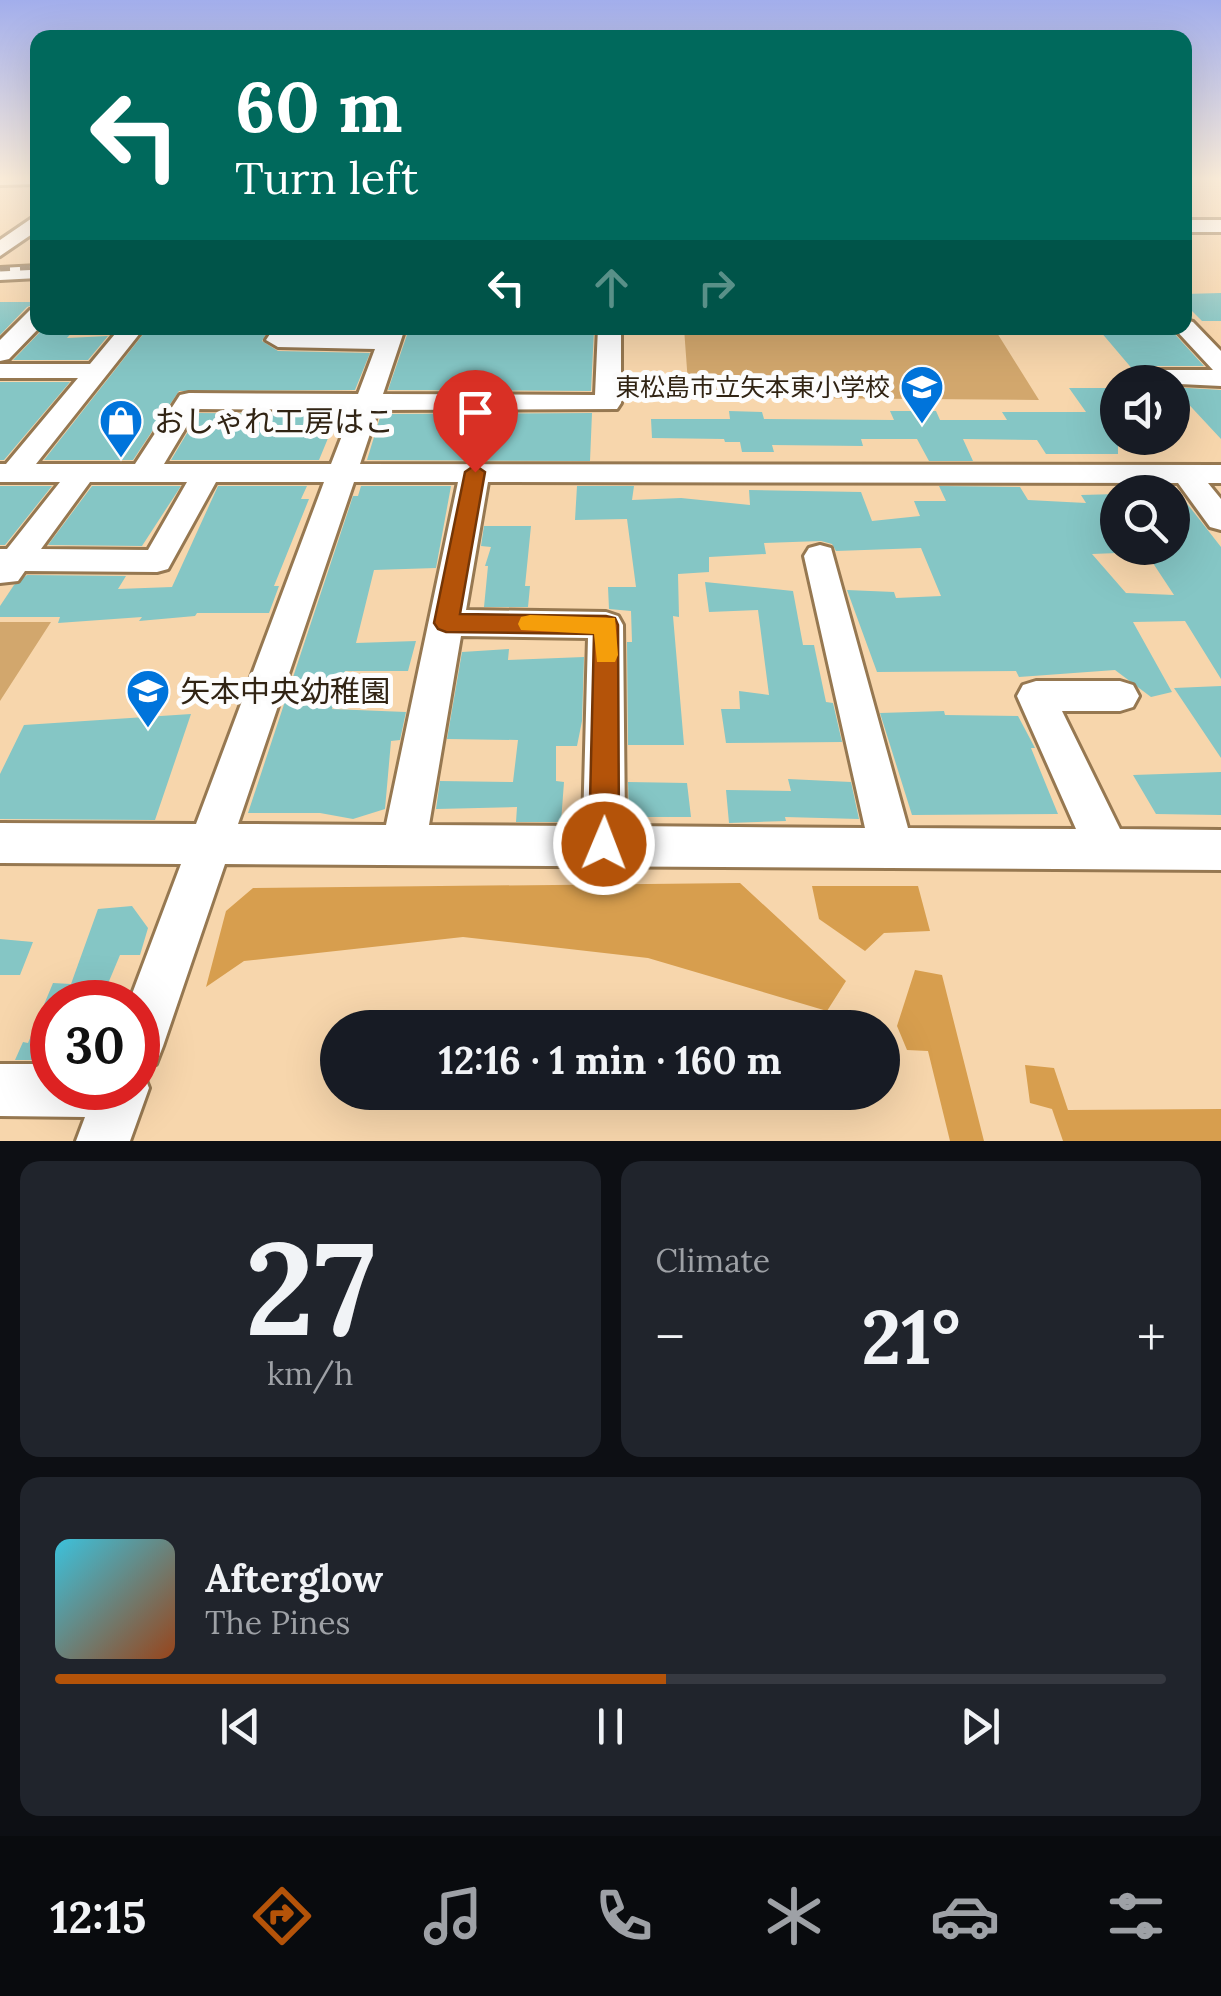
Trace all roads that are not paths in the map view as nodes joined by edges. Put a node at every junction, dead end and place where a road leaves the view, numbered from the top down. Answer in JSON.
{"nodes":[{"id":1,"x":25,"y":230,"type":"edge"},
{"id":2,"x":0,"y":250,"type":"edge"},
{"id":3,"x":30,"y":272,"type":"edge"},
{"id":4,"x":0,"y":274,"type":"edge"},
{"id":5,"x":0,"y":294,"type":"edge"},
{"id":6,"x":1221,"y":322,"type":"edge"},
{"id":7,"x":30,"y":323,"type":"edge"},
{"id":8,"x":1192,"y":324,"type":"edge"},
{"id":9,"x":1192,"y":333,"type":"edge"},
{"id":10,"x":126,"y":335,"type":"edge"},
{"id":11,"x":281,"y":335,"type":"edge"},
{"id":12,"x":372,"y":335,"type":"edge"},
{"id":13,"x":391,"y":335,"type":"edge"},
{"id":14,"x":610,"y":335,"type":"edge"},
{"id":15,"x":0,"y":354,"type":"edge"},
{"id":16,"x":1221,"y":365,"type":"edge"},
{"id":17,"x":0,"y":371,"type":"edge"},
{"id":18,"x":96,"y":371,"type":"junction"},
{"id":19,"x":1190,"y":378,"type":"edge"},
{"id":20,"x":1221,"y":378,"type":"edge"},
{"id":21,"x":367,"y":401,"type":"junction"},
{"id":22,"x":82,"y":472,"type":"junction"},
{"id":23,"x":475,"y":472,"type":"junction"},
{"id":24,"x":7,"y":473,"type":"edge"},
{"id":25,"x":144,"y":473,"type":"junction"},
{"id":26,"x":207,"y":473,"type":"junction"},
{"id":27,"x":340,"y":473,"type":"junction"},
{"id":28,"x":1186,"y":474,"type":"junction"},
{"id":29,"x":1221,"y":474,"type":"edge"},
{"id":30,"x":1221,"y":520,"type":"edge"},
{"id":31,"x":820,"y":556,"type":"dead end"},
{"id":32,"x":5,"y":567,"type":"edge"},
{"id":33,"x":446,"y":623,"type":"junction"},
{"id":34,"x":1120,"y":696,"type":"dead end"},
{"id":35,"x":0,"y":843,"type":"edge"},
{"id":36,"x":211,"y":843,"type":"junction"},
{"id":37,"x":404,"y":843,"type":"junction"},
{"id":38,"x":604,"y":844,"type":"junction"},
{"id":39,"x":891,"y":846,"type":"junction"},
{"id":40,"x":1107,"y":850,"type":"junction"},
{"id":41,"x":1221,"y":850,"type":"edge"},
{"id":42,"x":160,"y":984,"type":"edge"},
{"id":43,"x":30,"y":1086,"type":"edge"},
{"id":44,"x":0,"y":1090,"type":"edge"},
{"id":45,"x":114,"y":1110,"type":"edge"},
{"id":46,"x":103,"y":1141,"type":"edge"}],
"edges":[{"from":1,"to":2,"type":"street"},
{"from":3,"to":4,"type":"street"},
{"from":3,"to":5,"type":"street"},
{"from":6,"to":8,"type":"street"},
{"from":7,"to":15,"type":"street"},
{"from":9,"to":16,"type":"street"},
{"from":10,"to":18,"type":"street"},
{"from":11,"to":12,"type":"street"},
{"from":13,"to":21,"type":"street"},
{"from":14,"to":21,"type":"street"},
{"from":17,"to":18,"type":"street"},
{"from":18,"to":24,"type":"street"},
{"from":19,"to":20,"type":"street"},
{"from":21,"to":25,"type":"street"},
{"from":21,"to":27,"type":"street"},
{"from":22,"to":24,"type":"street"},
{"from":22,"to":25,"type":"street"},
{"from":22,"to":32,"type":"street"},
{"from":23,"to":27,"type":"street"},
{"from":23,"to":28,"type":"street"},
{"from":23,"to":33,"type":"street"},
{"from":25,"to":26,"type":"street"},
{"from":26,"to":27,"type":"street"},
{"from":26,"to":32,"type":"street"},
{"from":27,"to":36,"type":"street"},
{"from":28,"to":29,"type":"street"},
{"from":28,"to":30,"type":"street"},
{"from":31,"to":39,"type":"street"},
{"from":33,"to":37,"type":"street"},
{"from":33,"to":38,"type":"street"},
{"from":34,"to":40,"type":"street"},
{"from":35,"to":36,"type":"street"},
{"from":36,"to":37,"type":"street"},
{"from":36,"to":42,"type":"street"},
{"from":37,"to":38,"type":"street"},
{"from":38,"to":39,"type":"street"},
{"from":39,"to":40,"type":"street"},
{"from":40,"to":41,"type":"street"},
{"from":43,"to":44,"type":"street"},
{"from":45,"to":46,"type":"street"}]}
